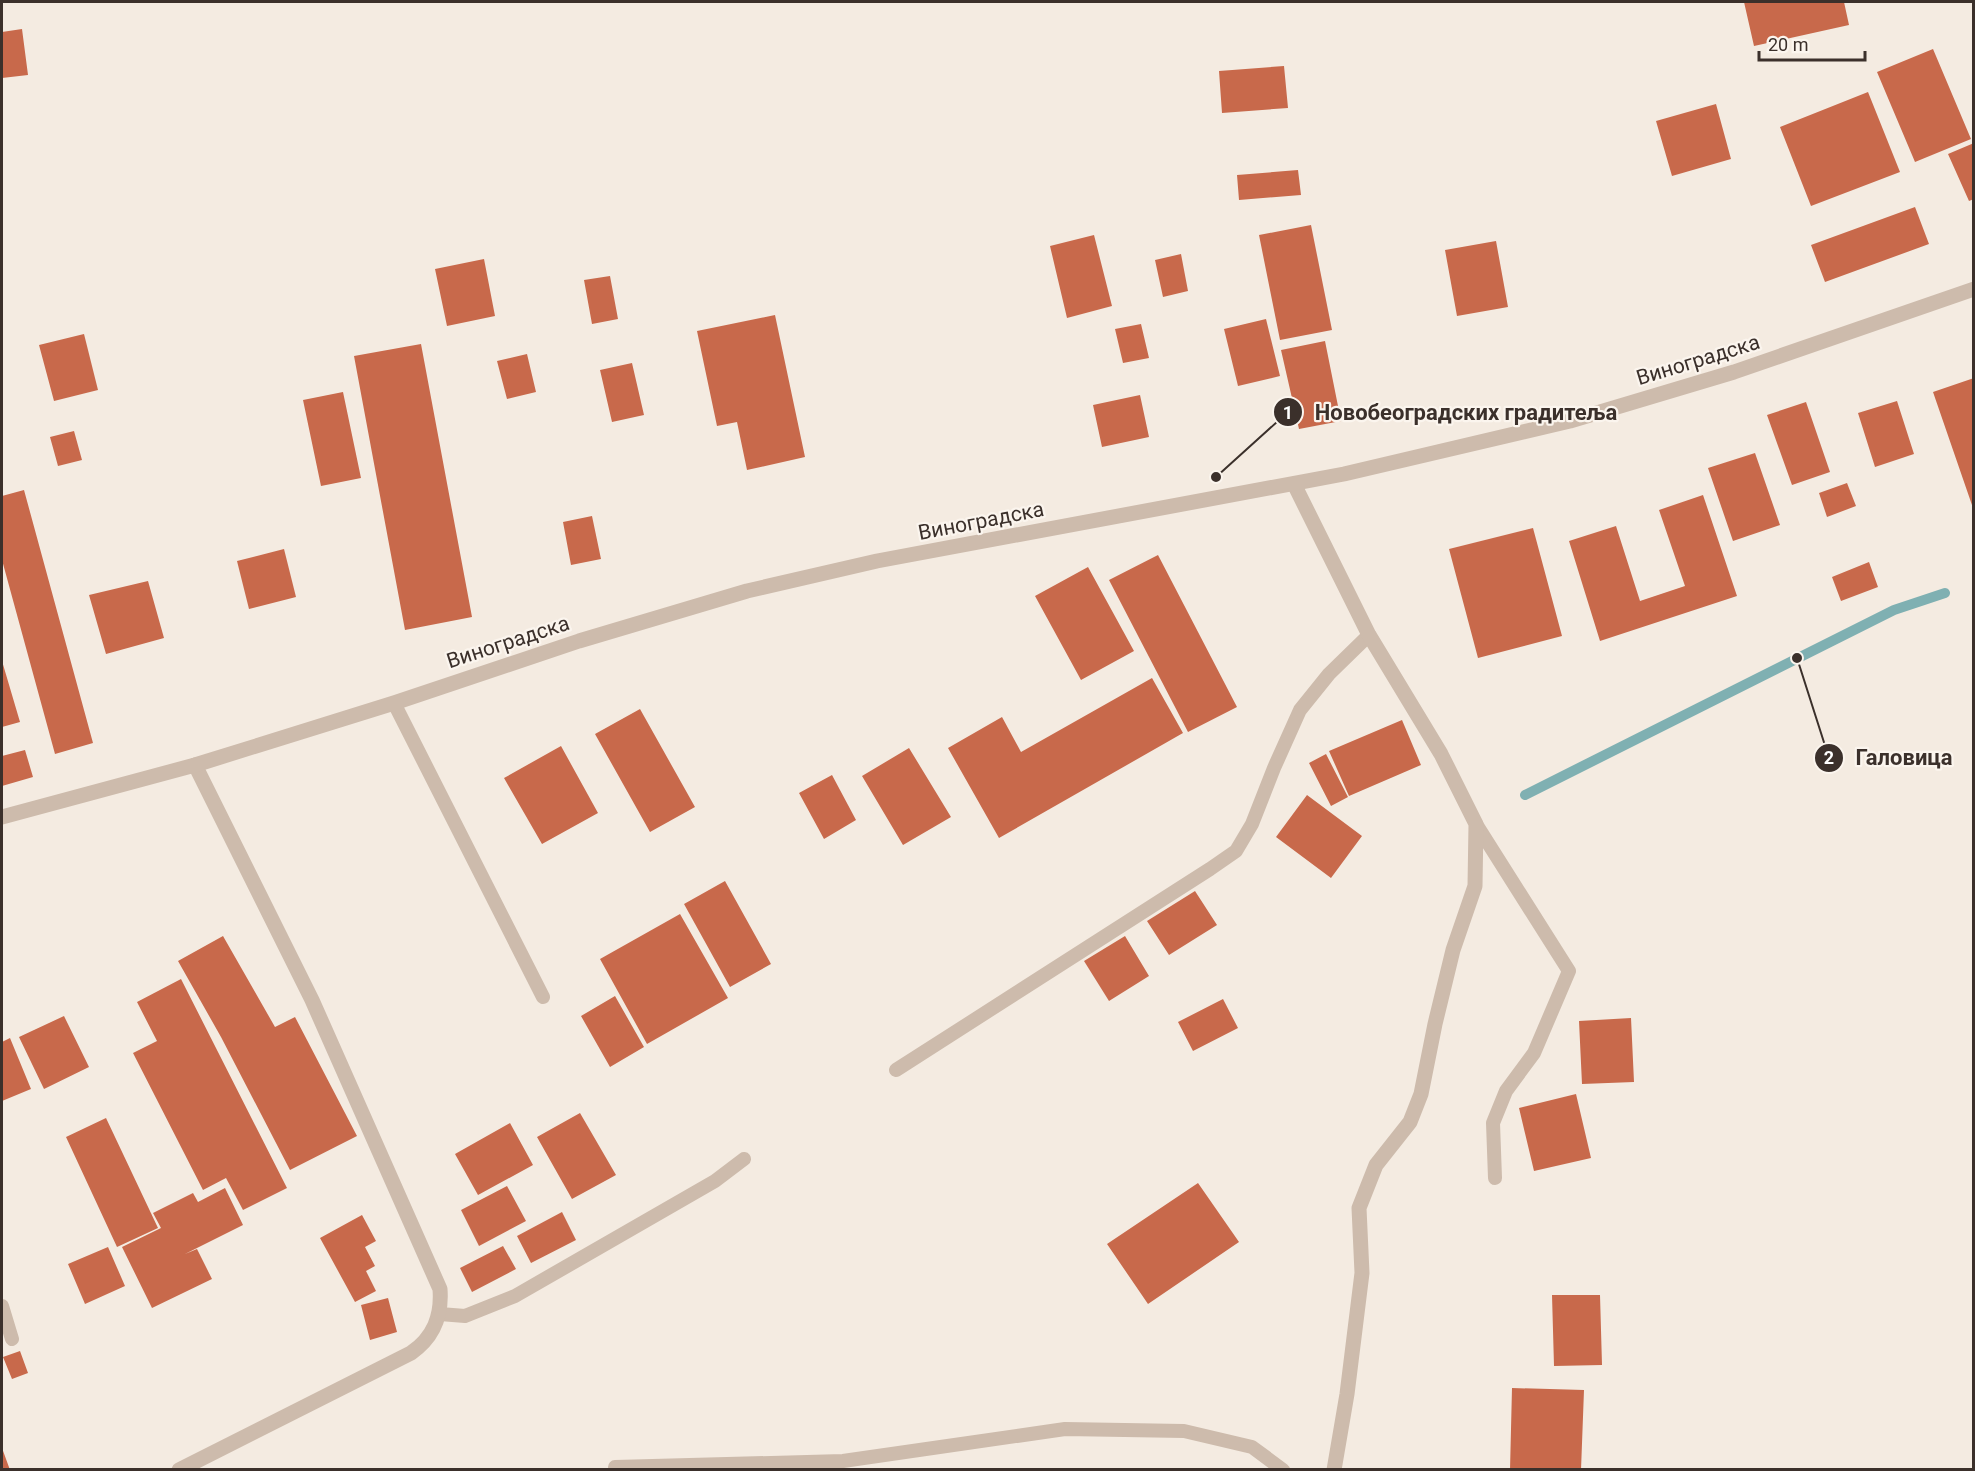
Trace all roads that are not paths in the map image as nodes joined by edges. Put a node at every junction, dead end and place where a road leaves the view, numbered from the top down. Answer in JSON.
{"nodes":[{"id":1,"x":1974,"y":288,"type":"edge"},
{"id":2,"x":1294,"y":484,"type":"junction"},
{"id":3,"x":1369,"y":635,"type":"junction"},
{"id":4,"x":394,"y":703,"type":"junction"},
{"id":5,"x":195,"y":765,"type":"junction"},
{"id":6,"x":2,"y":817,"type":"edge"},
{"id":7,"x":1476,"y":824,"type":"junction"},
{"id":8,"x":543,"y":997,"type":"dead end"},
{"id":9,"x":896,"y":1070,"type":"dead end"},
{"id":10,"x":744,"y":1159,"type":"dead end"},
{"id":11,"x":1495,"y":1178,"type":"dead end"},
{"id":12,"x":2,"y":1306,"type":"edge"},
{"id":13,"x":440,"y":1314,"type":"junction"},
{"id":14,"x":12,"y":1339,"type":"dead end"},
{"id":15,"x":615,"y":1467,"type":"dead end"},
{"id":16,"x":178,"y":1470,"type":"edge"},
{"id":17,"x":1283,"y":1470,"type":"edge"},
{"id":18,"x":1335,"y":1470,"type":"edge"}],
"edges":[{"from":1,"to":2,"type":"street","name":"Виноградска"},
{"from":2,"to":3,"type":"street"},
{"from":2,"to":4,"type":"street","name":"Виноградска"},
{"from":3,"to":7,"type":"street"},
{"from":3,"to":9,"type":"lane"},
{"from":4,"to":5,"type":"street","name":"Виноградска"},
{"from":4,"to":8,"type":"lane"},
{"from":5,"to":6,"type":"street","name":"Виноградска"},
{"from":5,"to":13,"type":"street"},
{"from":7,"to":11,"type":"lane"},
{"from":7,"to":18,"type":"street"},
{"from":10,"to":13,"type":"lane"},
{"from":12,"to":14,"type":"lane"},
{"from":13,"to":16,"type":"street"},
{"from":15,"to":17,"type":"lane"}]}
